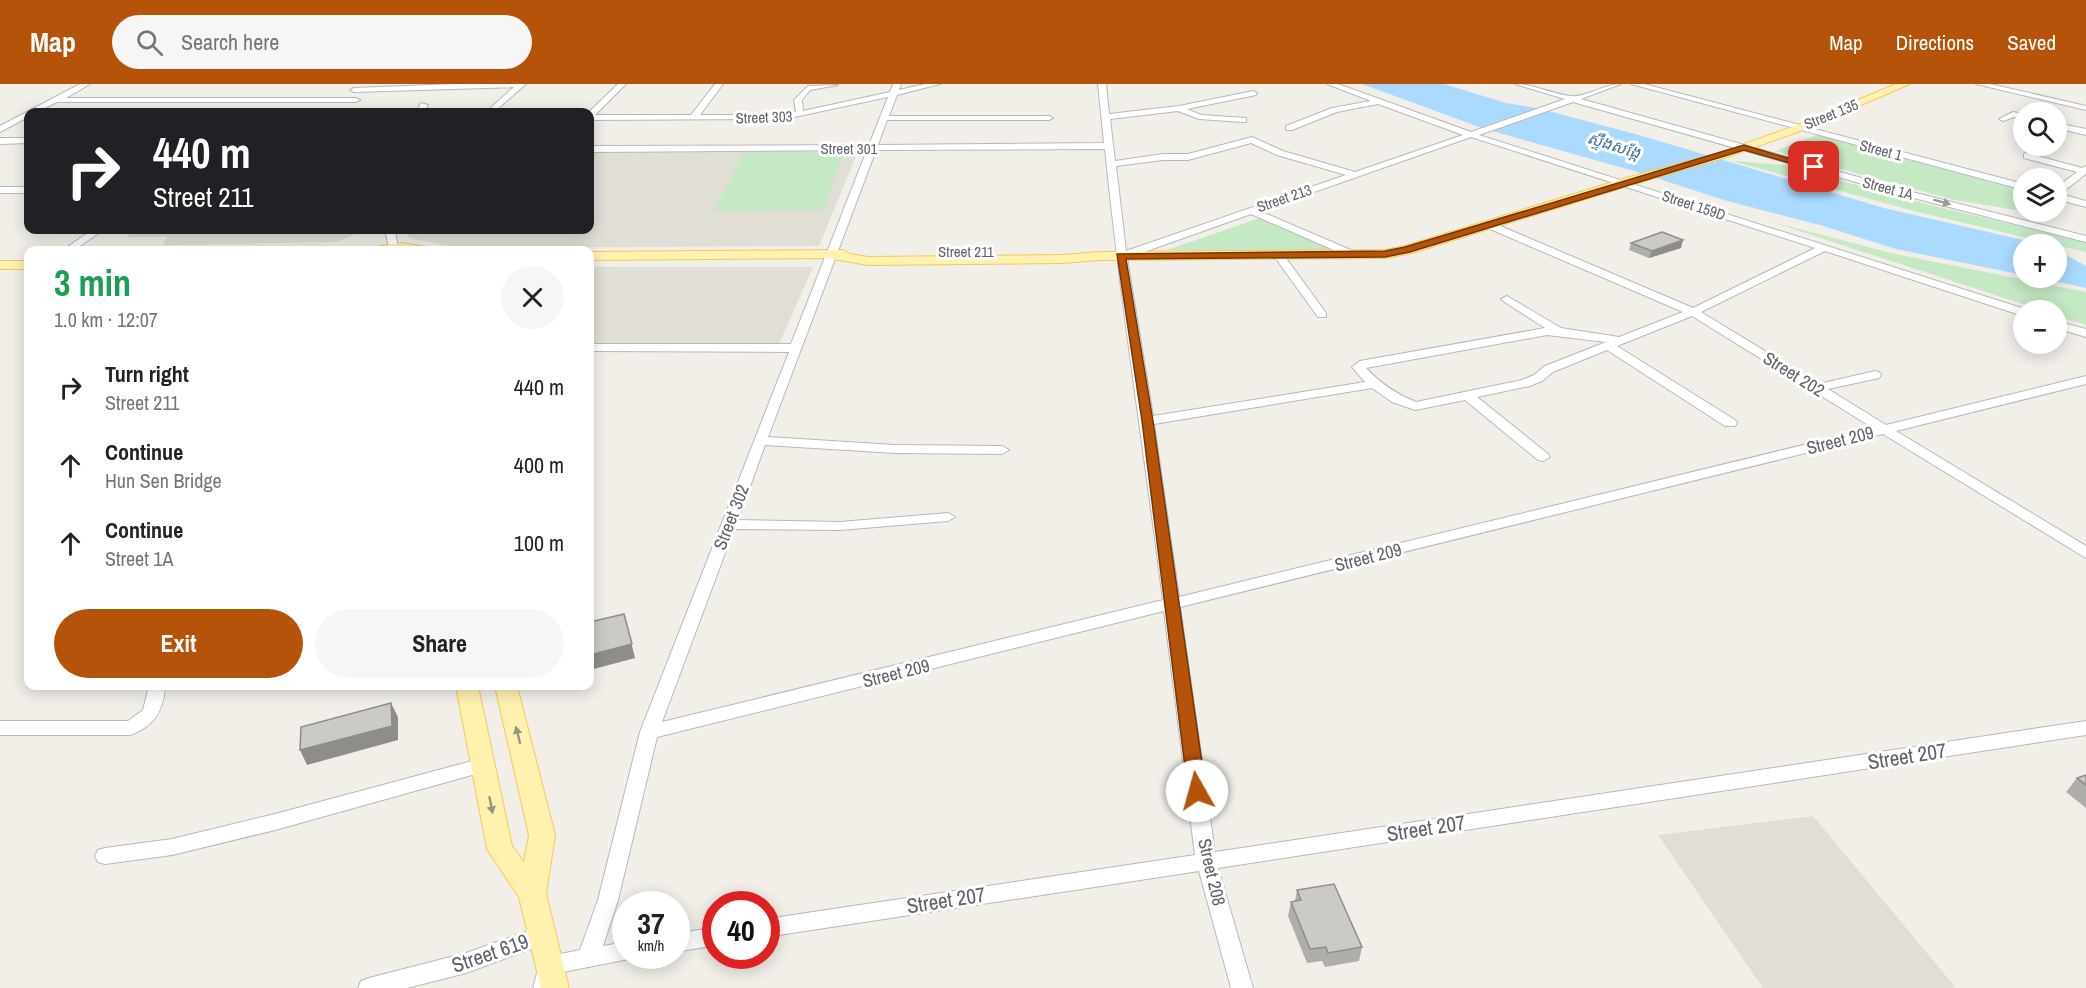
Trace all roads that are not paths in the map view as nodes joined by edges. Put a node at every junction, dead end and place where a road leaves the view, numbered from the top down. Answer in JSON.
{"nodes":[{"id":1,"x":86,"y":84,"type":"edge"},
{"id":2,"x":522,"y":84,"type":"edge"},
{"id":3,"x":622,"y":84,"type":"edge"},
{"id":4,"x":719,"y":84,"type":"edge"},
{"id":5,"x":936,"y":84,"type":"edge"},
{"id":6,"x":1102,"y":84,"type":"edge"},
{"id":7,"x":1330,"y":84,"type":"edge"},
{"id":8,"x":1519,"y":84,"type":"edge"},
{"id":9,"x":1593,"y":84,"type":"edge"},
{"id":10,"x":1617,"y":84,"type":"edge"},
{"id":11,"x":1635,"y":84,"type":"edge"},
{"id":12,"x":1905,"y":84,"type":"edge"},
{"id":13,"x":1980,"y":84,"type":"edge"},
{"id":14,"x":834,"y":85,"type":"edge"},
{"id":15,"x":353,"y":87,"type":"edge"},
{"id":16,"x":895,"y":89,"type":"edge"},
{"id":17,"x":1253,"y":93,"type":"dead end"},
{"id":18,"x":1560,"y":96,"type":"junction"},
{"id":19,"x":1573,"y":99,"type":"junction"},
{"id":20,"x":55,"y":100,"type":"junction"},
{"id":21,"x":1377,"y":103,"type":"junction"},
{"id":22,"x":41,"y":108,"type":"edge"},
{"id":23,"x":495,"y":108,"type":"edge"},
{"id":24,"x":1179,"y":108,"type":"junction"},
{"id":25,"x":2086,"y":108,"type":"edge"},
{"id":26,"x":594,"y":113,"type":"edge"},
{"id":27,"x":2013,"y":114,"type":"edge"},
{"id":28,"x":24,"y":115,"type":"edge"},
{"id":29,"x":800,"y":116,"type":"junction"},
{"id":30,"x":24,"y":117,"type":"edge"},
{"id":31,"x":594,"y":117,"type":"edge"},
{"id":32,"x":1106,"y":117,"type":"junction"},
{"id":33,"x":0,"y":118,"type":"edge"},
{"id":34,"x":693,"y":118,"type":"junction"},
{"id":35,"x":884,"y":118,"type":"junction"},
{"id":36,"x":1049,"y":118,"type":"dead end"},
{"id":37,"x":2003,"y":118,"type":"dead end"},
{"id":38,"x":1242,"y":120,"type":"dead end"},
{"id":39,"x":2067,"y":127,"type":"edge"},
{"id":40,"x":1289,"y":128,"type":"dead end"},
{"id":41,"x":1799,"y":128,"type":"junction"},
{"id":42,"x":2072,"y":128,"type":"junction"},
{"id":43,"x":0,"y":129,"type":"edge"},
{"id":44,"x":1458,"y":130,"type":"junction"},
{"id":45,"x":1470,"y":131,"type":"junction"},
{"id":46,"x":2067,"y":131,"type":"edge"},
{"id":47,"x":2086,"y":132,"type":"edge"},
{"id":48,"x":0,"y":141,"type":"edge"},
{"id":49,"x":24,"y":141,"type":"edge"},
{"id":50,"x":1446,"y":141,"type":"junction"},
{"id":51,"x":1109,"y":146,"type":"junction"},
{"id":52,"x":1744,"y":147,"type":"junction"},
{"id":53,"x":873,"y":148,"type":"junction"},
{"id":54,"x":594,"y":149,"type":"edge"},
{"id":55,"x":2026,"y":156,"type":"edge"},
{"id":56,"x":1112,"y":164,"type":"junction"},
{"id":57,"x":2085,"y":170,"type":"edge"},
{"id":58,"x":1352,"y":174,"type":"junction"},
{"id":59,"x":1627,"y":182,"type":"junction"},
{"id":60,"x":2013,"y":184,"type":"edge"},
{"id":61,"x":2067,"y":185,"type":"edge"},
{"id":62,"x":0,"y":190,"type":"edge"},
{"id":63,"x":24,"y":190,"type":"edge"},
{"id":64,"x":2067,"y":197,"type":"edge"},
{"id":65,"x":2086,"y":204,"type":"edge"},
{"id":66,"x":1250,"y":210,"type":"junction"},
{"id":67,"x":1487,"y":225,"type":"junction"},
{"id":68,"x":92,"y":234,"type":"edge"},
{"id":69,"x":2086,"y":239,"type":"edge"},
{"id":70,"x":74,"y":246,"type":"edge"},
{"id":71,"x":1825,"y":247,"type":"junction"},
{"id":72,"x":0,"y":255,"type":"edge"},
{"id":73,"x":24,"y":255,"type":"edge"},
{"id":74,"x":594,"y":256,"type":"edge"},
{"id":75,"x":832,"y":256,"type":"junction"},
{"id":76,"x":1121,"y":256,"type":"junction"},
{"id":77,"x":1279,"y":256,"type":"junction"},
{"id":78,"x":1356,"y":256,"type":"junction"},
{"id":79,"x":0,"y":265,"type":"edge"},
{"id":80,"x":24,"y":265,"type":"edge"},
{"id":81,"x":1507,"y":299,"type":"dead end"},
{"id":82,"x":2013,"y":309,"type":"edge"},
{"id":83,"x":1693,"y":312,"type":"junction"},
{"id":84,"x":1322,"y":315,"type":"dead end"},
{"id":85,"x":2067,"y":327,"type":"edge"},
{"id":86,"x":1558,"y":331,"type":"junction"},
{"id":87,"x":2086,"y":333,"type":"edge"},
{"id":88,"x":1621,"y":341,"type":"junction"},
{"id":89,"x":1609,"y":346,"type":"junction"},
{"id":90,"x":594,"y":347,"type":"edge"},
{"id":91,"x":797,"y":348,"type":"junction"},
{"id":92,"x":1875,"y":375,"type":"dead end"},
{"id":93,"x":2086,"y":380,"type":"edge"},
{"id":94,"x":1374,"y":384,"type":"junction"},
{"id":95,"x":1818,"y":388,"type":"junction"},
{"id":96,"x":1468,"y":396,"type":"junction"},
{"id":97,"x":1148,"y":421,"type":"junction"},
{"id":98,"x":1730,"y":423,"type":"dead end"},
{"id":99,"x":1885,"y":429,"type":"junction"},
{"id":100,"x":760,"y":441,"type":"junction"},
{"id":101,"x":1002,"y":450,"type":"dead end"},
{"id":102,"x":1543,"y":458,"type":"dead end"},
{"id":103,"x":948,"y":517,"type":"dead end"},
{"id":104,"x":729,"y":524,"type":"junction"},
{"id":105,"x":2086,"y":553,"type":"edge"},
{"id":106,"x":1173,"y":605,"type":"junction"},
{"id":107,"x":156,"y":690,"type":"edge"},
{"id":108,"x":468,"y":690,"type":"edge"},
{"id":109,"x":507,"y":690,"type":"edge"},
{"id":110,"x":2086,"y":728,"type":"edge"},
{"id":111,"x":0,"y":729,"type":"edge"},
{"id":112,"x":649,"y":732,"type":"junction"},
{"id":113,"x":483,"y":765,"type":"junction"},
{"id":114,"x":105,"y":856,"type":"dead end"},
{"id":115,"x":1206,"y":861,"type":"junction"},
{"id":116,"x":532,"y":894,"type":"junction"},
{"id":117,"x":780,"y":926,"type":"edge"},
{"id":118,"x":542,"y":935,"type":"junction"},
{"id":119,"x":612,"y":953,"type":"edge"},
{"id":120,"x":588,"y":957,"type":"junction"},
{"id":121,"x":549,"y":981,"type":"edge"},
{"id":122,"x":369,"y":988,"type":"edge"},
{"id":123,"x":1242,"y":988,"type":"edge"}],
"edges":[{"from":1,"to":20,"type":"street"},
{"from":2,"to":15,"type":"street"},
{"from":2,"to":23,"type":"street"},
{"from":3,"to":26,"type":"street"},
{"from":4,"to":34,"type":"street"},
{"from":5,"to":16,"type":"street","name":"Street 303"},
{"from":6,"to":32,"type":"street","name":"Street 208"},
{"from":7,"to":21,"type":"street","name":"Street 159D"},
{"from":8,"to":18,"type":"street","name":"Street 1A"},
{"from":9,"to":18,"type":"street"},
{"from":10,"to":19,"type":"street"},
{"from":11,"to":41,"type":"street","name":"Street 1"},
{"from":12,"to":41,"type":"main road","name":"Street 135"},
{"from":13,"to":25,"type":"street"},
{"from":14,"to":29,"type":"street"},
{"from":15,"to":20,"type":"street"},
{"from":16,"to":29,"type":"street","name":"Street 303"},
{"from":16,"to":35,"type":"street","name":"Street 302"},
{"from":17,"to":24,"type":"street"},
{"from":18,"to":19,"type":"street","name":"Street 1A"},
{"from":18,"to":45,"type":"street"},
{"from":19,"to":45,"type":"street","name":"Street 213"},
{"from":19,"to":52,"type":"street","name":"Street 1A"},
{"from":20,"to":22,"type":"street"},
{"from":21,"to":40,"type":"street"},
{"from":21,"to":44,"type":"street","name":"Street 159D"},
{"from":24,"to":32,"type":"street"},
{"from":24,"to":38,"type":"street"},
{"from":27,"to":37,"type":"street"},
{"from":28,"to":33,"type":"street"},
{"from":29,"to":34,"type":"street","name":"Street 303"},
{"from":30,"to":43,"type":"street"},
{"from":31,"to":34,"type":"street","name":"Street 303"},
{"from":32,"to":51,"type":"street","name":"Street 208"},
{"from":35,"to":36,"type":"street"},
{"from":35,"to":53,"type":"street","name":"Street 302"},
{"from":39,"to":42,"type":"street"},
{"from":41,"to":52,"type":"main road","name":"Street 135"},
{"from":41,"to":60,"type":"street","name":"Street 1"},
{"from":42,"to":46,"type":"street"},
{"from":42,"to":47,"type":"street"},
{"from":44,"to":45,"type":"street","name":"Street 159D"},
{"from":44,"to":50,"type":"street","name":"Street 213"},
{"from":45,"to":50,"type":"street","name":"Street 213"},
{"from":45,"to":59,"type":"street","name":"Street 159D"},
{"from":48,"to":49,"type":"street"},
{"from":50,"to":58,"type":"street","name":"Street 213"},
{"from":51,"to":53,"type":"street","name":"Street 301"},
{"from":51,"to":56,"type":"street","name":"Street 208"},
{"from":52,"to":59,"type":"main road","name":"Street 135"},
{"from":52,"to":69,"type":"street","name":"Street 1A","one_way":true},
{"from":53,"to":54,"type":"street","name":"Street 301"},
{"from":53,"to":75,"type":"street","name":"Street 302"},
{"from":55,"to":57,"type":"street"},
{"from":56,"to":58,"type":"street"},
{"from":56,"to":76,"type":"street","name":"Street 208"},
{"from":57,"to":61,"type":"street"},
{"from":58,"to":66,"type":"street","name":"Street 213"},
{"from":59,"to":67,"type":"main road","name":"Street 211"},
{"from":59,"to":71,"type":"street","name":"Street 159D"},
{"from":62,"to":63,"type":"street"},
{"from":64,"to":65,"type":"street"},
{"from":66,"to":76,"type":"street","name":"Street 213"},
{"from":66,"to":78,"type":"street"},
{"from":67,"to":78,"type":"main road","name":"Street 211"},
{"from":67,"to":83,"type":"street","name":"Street 202"},
{"from":68,"to":70,"type":"street"},
{"from":71,"to":82,"type":"street","name":"Street 159D"},
{"from":71,"to":83,"type":"street"},
{"from":72,"to":73,"type":"main road"},
{"from":74,"to":75,"type":"main road","name":"Street 211"},
{"from":75,"to":76,"type":"main road","name":"Street 211"},
{"from":75,"to":91,"type":"street","name":"Street 302"},
{"from":76,"to":77,"type":"main road","name":"Street 211"},
{"from":76,"to":97,"type":"street","name":"Street 208"},
{"from":77,"to":78,"type":"main road","name":"Street 211"},
{"from":77,"to":84,"type":"street"},
{"from":79,"to":80,"type":"main road"},
{"from":81,"to":86,"type":"street"},
{"from":83,"to":88,"type":"street"},
{"from":83,"to":95,"type":"street","name":"Street 202"},
{"from":85,"to":87,"type":"street"},
{"from":86,"to":88,"type":"street"},
{"from":86,"to":94,"type":"street"},
{"from":88,"to":89,"type":"street"},
{"from":89,"to":96,"type":"street"},
{"from":89,"to":98,"type":"street"},
{"from":90,"to":91,"type":"street"},
{"from":91,"to":100,"type":"street","name":"Street 302"},
{"from":92,"to":95,"type":"street"},
{"from":93,"to":99,"type":"street","name":"Street 209"},
{"from":94,"to":96,"type":"street"},
{"from":94,"to":97,"type":"street"},
{"from":95,"to":99,"type":"street","name":"Street 202"},
{"from":96,"to":102,"type":"street"},
{"from":97,"to":106,"type":"street","name":"Street 208"},
{"from":99,"to":105,"type":"street","name":"Street 202"},
{"from":99,"to":106,"type":"street","name":"Street 209"},
{"from":100,"to":101,"type":"street"},
{"from":100,"to":104,"type":"street","name":"Street 302"},
{"from":103,"to":104,"type":"street"},
{"from":104,"to":112,"type":"street","name":"Street 302"},
{"from":106,"to":112,"type":"street","name":"Street 209"},
{"from":106,"to":115,"type":"street","name":"Street 208"},
{"from":107,"to":111,"type":"street"},
{"from":108,"to":113,"type":"main road"},
{"from":116,"to":109,"type":"main road","one_way":true},
{"from":110,"to":115,"type":"street","name":"Street 207"},
{"from":112,"to":120,"type":"street","name":"Street 302"},
{"from":113,"to":114,"type":"street"},
{"from":113,"to":116,"type":"main road","one_way":true},
{"from":115,"to":117,"type":"street","name":"Street 207"},
{"from":115,"to":123,"type":"street","name":"Street 208"},
{"from":116,"to":118,"type":"main road"},
{"from":118,"to":121,"type":"main road"},
{"from":118,"to":122,"type":"street","name":"Street 619"},
{"from":119,"to":120,"type":"street"},
{"from":120,"to":121,"type":"street"}]}
